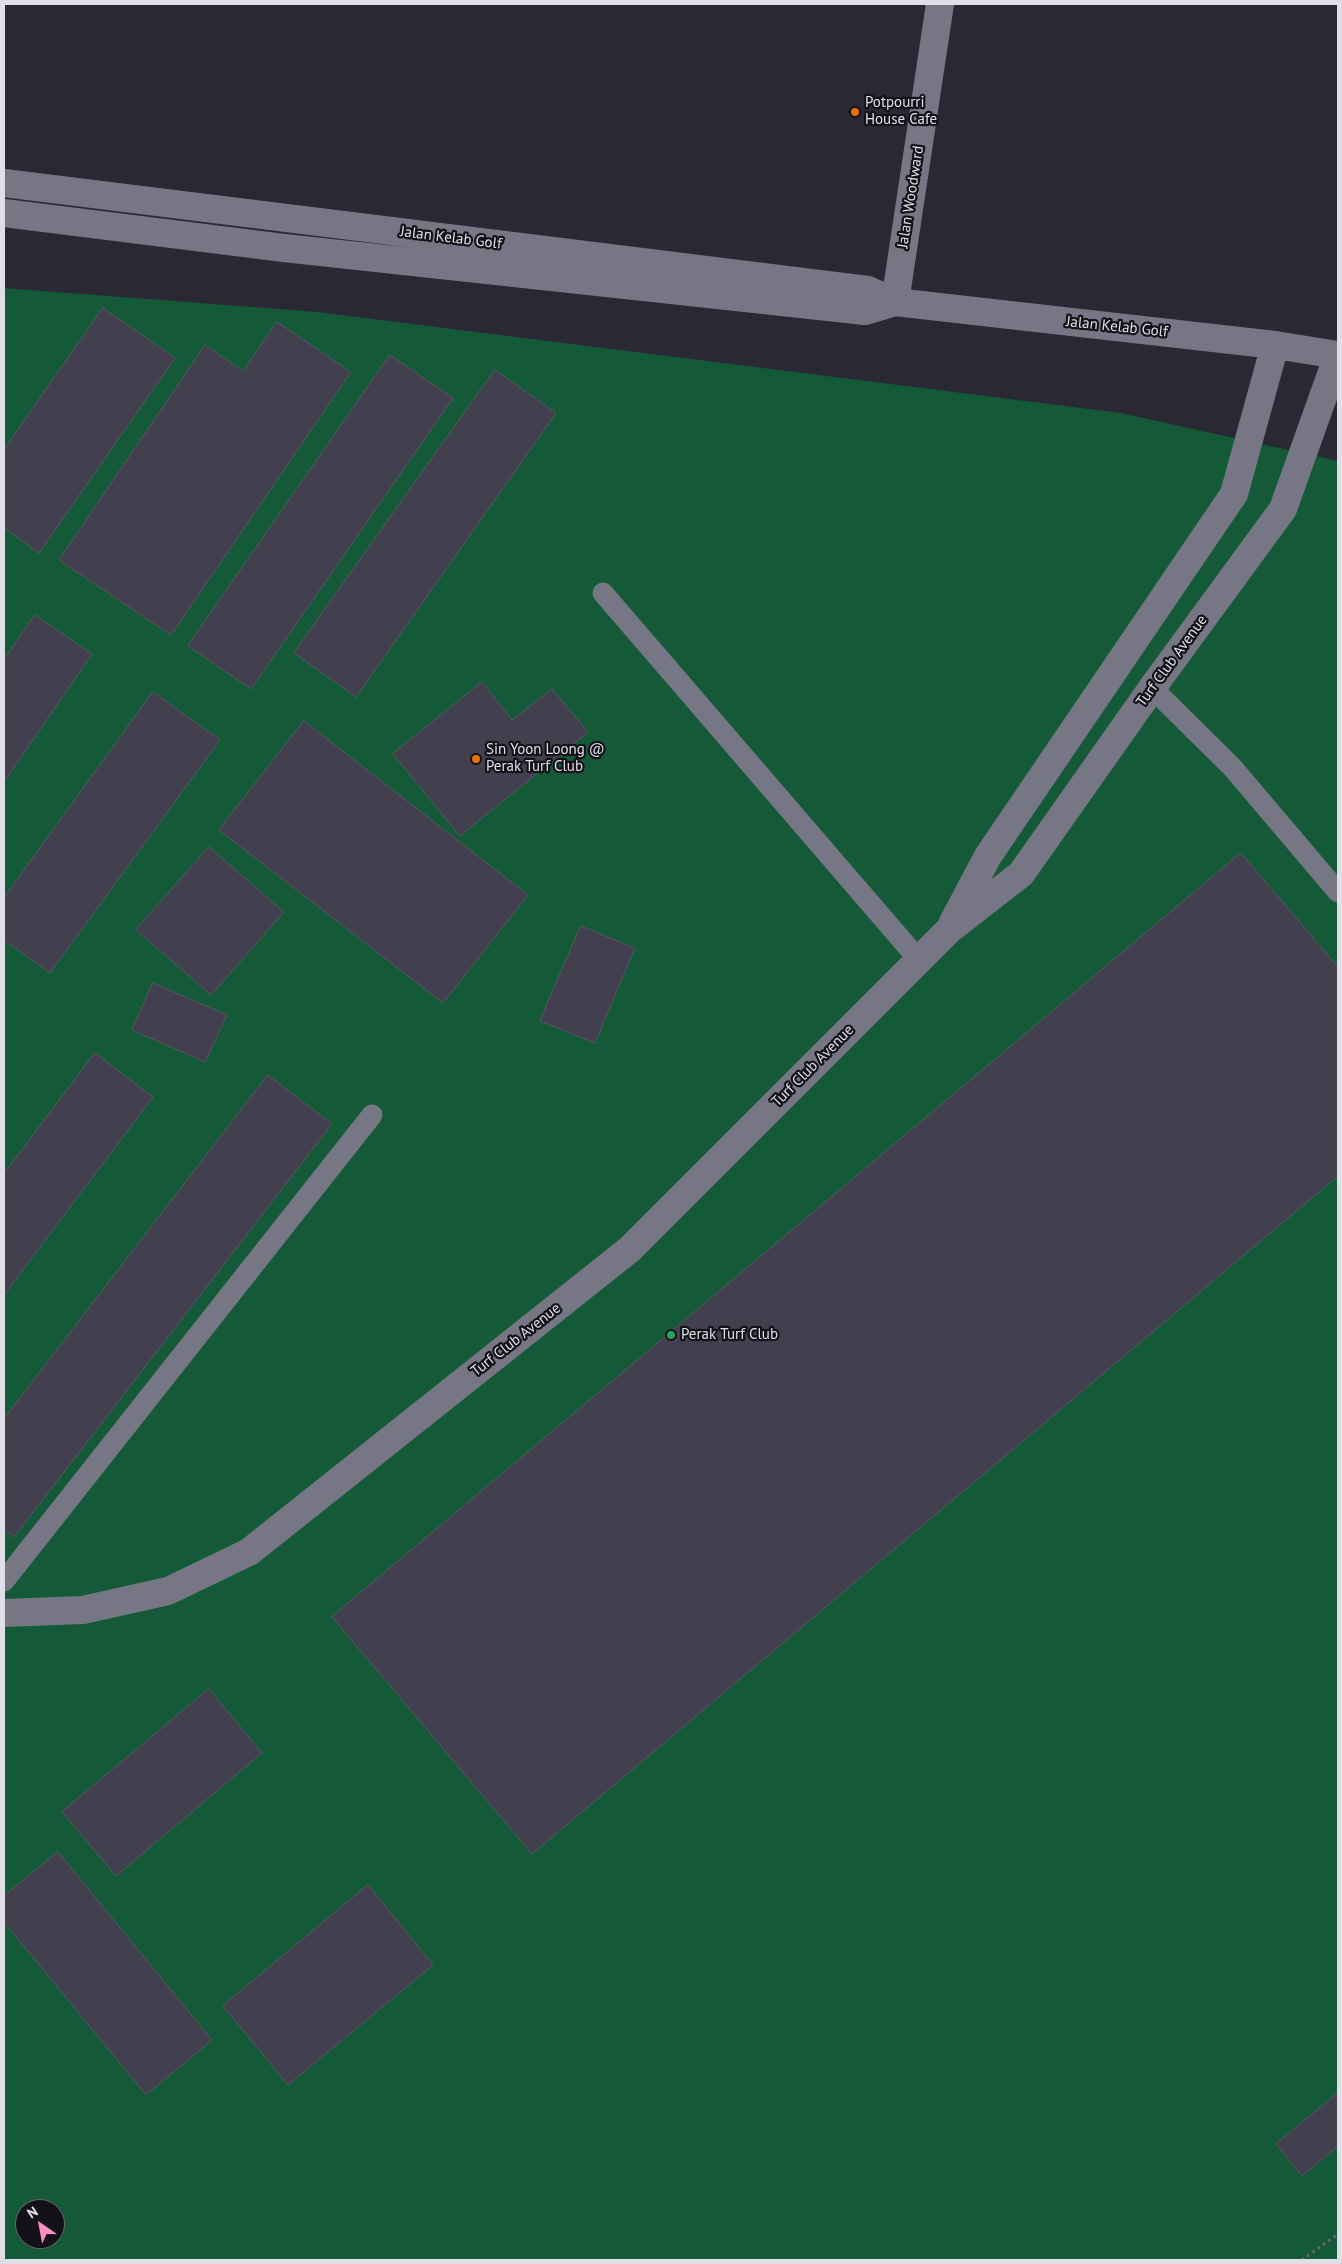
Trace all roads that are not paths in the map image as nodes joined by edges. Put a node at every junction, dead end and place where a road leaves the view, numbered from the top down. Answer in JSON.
{"nodes":[{"id":1,"x":940,"y":4,"type":"edge"},
{"id":2,"x":4,"y":183,"type":"edge"},
{"id":3,"x":4,"y":213,"type":"edge"},
{"id":4,"x":895,"y":302,"type":"junction"},
{"id":5,"x":1275,"y":345,"type":"junction"},
{"id":6,"x":1338,"y":355,"type":"edge"},
{"id":7,"x":603,"y":593,"type":"dead end"},
{"id":8,"x":1152,"y":688,"type":"junction"},
{"id":9,"x":1338,"y":892,"type":"edge"},
{"id":10,"x":949,"y":930,"type":"junction"},
{"id":11,"x":919,"y":960,"type":"junction"},
{"id":12,"x":372,"y":1116,"type":"dead end"},
{"id":13,"x":4,"y":1581,"type":"edge"},
{"id":14,"x":4,"y":1613,"type":"edge"}],
"edges":[{"from":1,"to":4,"type":"street","name":"Jalan Woodward"},
{"from":2,"to":4,"type":"street","name":"Jalan Kelab Golf"},
{"from":3,"to":4,"type":"street","name":"Jalan Kelab Golf"},
{"from":4,"to":5,"type":"street","name":"Jalan Kelab Golf"},
{"from":5,"to":6,"type":"street","name":"Jalan Kelab Golf"},
{"from":5,"to":10,"type":"street","name":"Turf Club Avenue"},
{"from":6,"to":8,"type":"street","name":"Turf Club Avenue"},
{"from":7,"to":11,"type":"lane"},
{"from":8,"to":9,"type":"lane"},
{"from":8,"to":10,"type":"street","name":"Turf Club Avenue"},
{"from":10,"to":11,"type":"street","name":"Turf Club Avenue"},
{"from":11,"to":14,"type":"street","name":"Turf Club Avenue"},
{"from":12,"to":13,"type":"lane"}]}
